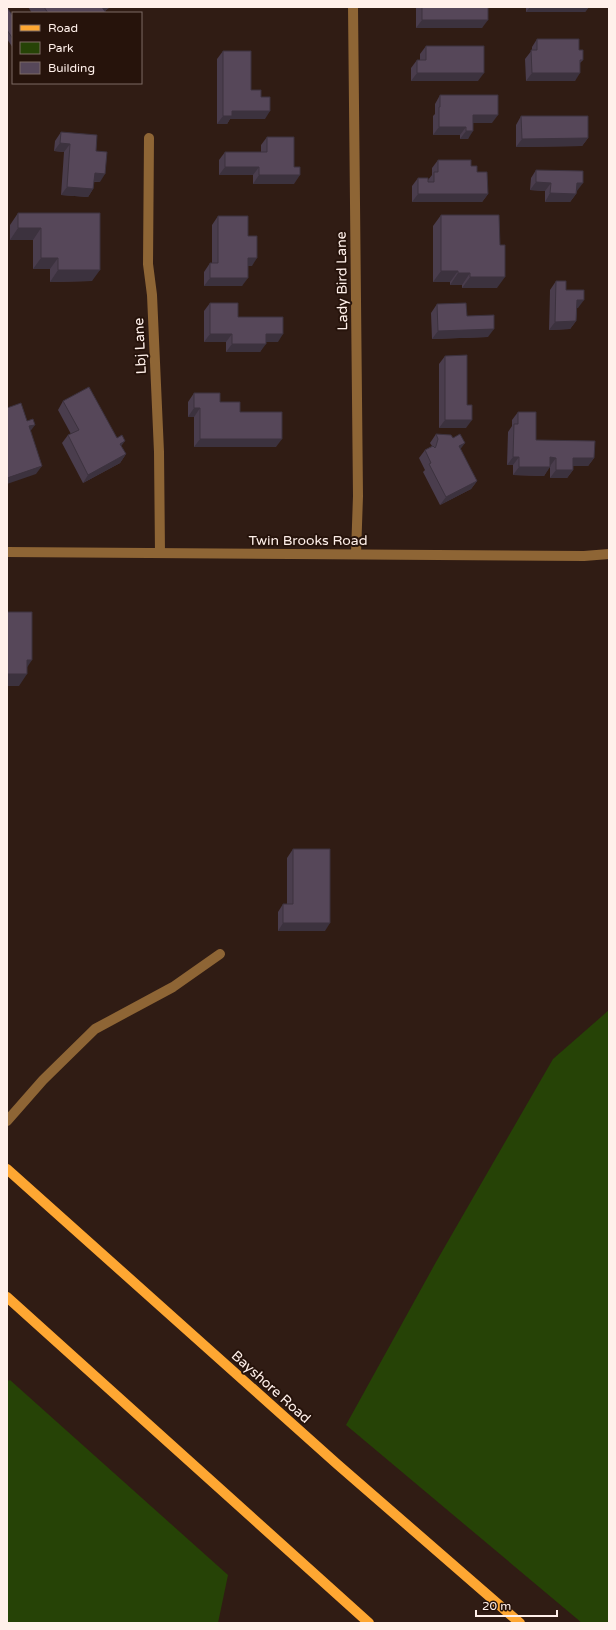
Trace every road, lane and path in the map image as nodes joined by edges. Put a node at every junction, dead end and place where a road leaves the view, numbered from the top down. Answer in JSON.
{"nodes":[{"id":1,"x":353,"y":7,"type":"edge"},
{"id":2,"x":149,"y":138,"type":"dead end"},
{"id":3,"x":7,"y":552,"type":"edge"},
{"id":4,"x":160,"y":553,"type":"junction"},
{"id":5,"x":356,"y":554,"type":"junction"},
{"id":6,"x":609,"y":554,"type":"edge"},
{"id":7,"x":220,"y":954,"type":"dead end"},
{"id":8,"x":7,"y":1121,"type":"edge"},
{"id":9,"x":7,"y":1169,"type":"edge"},
{"id":10,"x":7,"y":1297,"type":"edge"},
{"id":11,"x":369,"y":1623,"type":"edge"},
{"id":12,"x":520,"y":1623,"type":"edge"}],
"edges":[{"from":1,"to":5,"type":"street","name":"Lady Bird Lane"},
{"from":2,"to":4,"type":"street","name":"Lbj Lane"},
{"from":3,"to":4,"type":"street","name":"Twin Brooks Road"},
{"from":4,"to":5,"type":"street","name":"Twin Brooks Road"},
{"from":5,"to":6,"type":"street","name":"Twin Brooks Road"},
{"from":7,"to":8,"type":"street"},
{"from":9,"to":12,"type":"main road","name":"Bayshore Road"},
{"from":10,"to":11,"type":"main road"}]}
